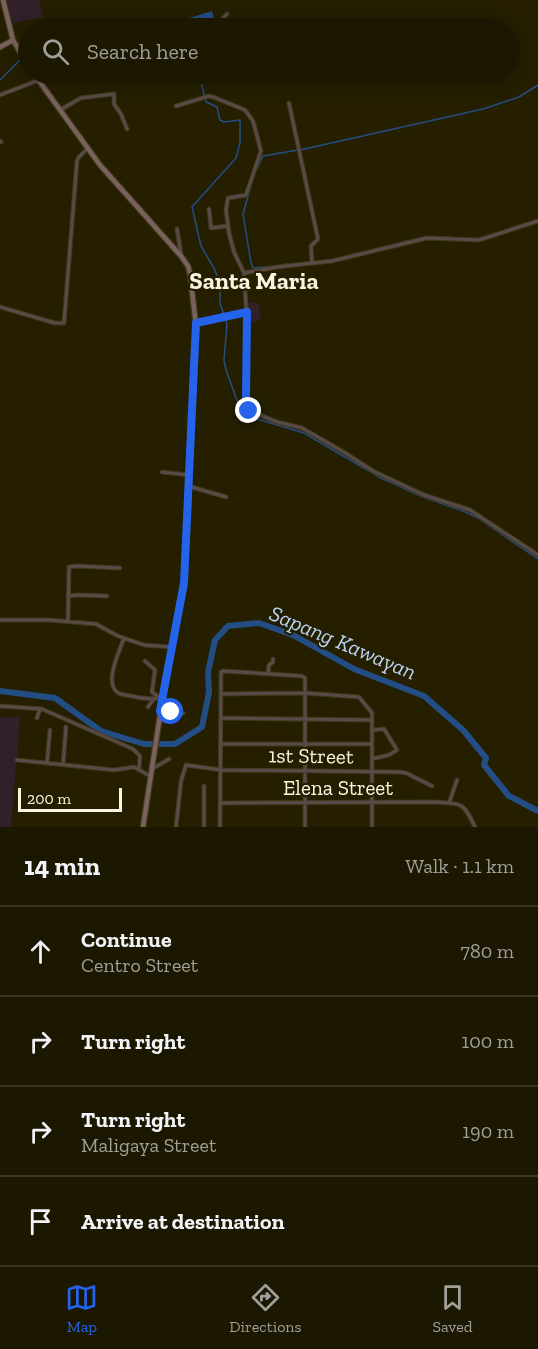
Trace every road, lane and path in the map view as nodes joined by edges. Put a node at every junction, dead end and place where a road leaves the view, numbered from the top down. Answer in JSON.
{"nodes":[{"id":1,"x":2,"y":1,"type":"edge"},
{"id":2,"x":227,"y":14,"type":"dead end"},
{"id":3,"x":223,"y":18,"type":"edge"},
{"id":4,"x":18,"y":44,"type":"edge"},
{"id":5,"x":15,"y":45,"type":"junction"},
{"id":6,"x":0,"y":47,"type":"edge"},
{"id":7,"x":18,"y":50,"type":"edge"},
{"id":8,"x":29,"y":84,"type":"edge"},
{"id":9,"x":42,"y":84,"type":"edge"},
{"id":10,"x":0,"y":95,"type":"edge"},
{"id":11,"x":289,"y":103,"type":"dead end"},
{"id":12,"x":176,"y":106,"type":"dead end"},
{"id":13,"x":60,"y":110,"type":"junction"},
{"id":14,"x":127,"y":129,"type":"dead end"},
{"id":15,"x":87,"y":149,"type":"junction"},
{"id":16,"x":209,"y":209,"type":"dead end"},
{"id":17,"x":538,"y":221,"type":"edge"},
{"id":18,"x":228,"y":226,"type":"junction"},
{"id":19,"x":177,"y":230,"type":"dead end"},
{"id":20,"x":181,"y":256,"type":"junction"},
{"id":21,"x":312,"y":263,"type":"junction"},
{"id":22,"x":244,"y":273,"type":"junction"},
{"id":23,"x":0,"y":307,"type":"edge"},
{"id":24,"x":247,"y":312,"type":"junction"},
{"id":25,"x":196,"y":323,"type":"junction"},
{"id":26,"x":162,"y":472,"type":"dead end"},
{"id":27,"x":189,"y":475,"type":"junction"},
{"id":28,"x":188,"y":486,"type":"junction"},
{"id":29,"x":226,"y":497,"type":"dead end"},
{"id":30,"x":538,"y":555,"type":"edge"},
{"id":31,"x":120,"y":568,"type":"dead end"},
{"id":32,"x":68,"y":596,"type":"junction"},
{"id":33,"x":107,"y":596,"type":"dead end"},
{"id":34,"x":0,"y":620,"type":"edge"},
{"id":35,"x":68,"y":622,"type":"junction"},
{"id":36,"x":124,"y":638,"type":"junction"},
{"id":37,"x":171,"y":647,"type":"junction"},
{"id":38,"x":273,"y":659,"type":"dead end"},
{"id":39,"x":145,"y":661,"type":"dead end"},
{"id":40,"x":268,"y":674,"type":"junction"},
{"id":41,"x":305,"y":693,"type":"junction"},
{"id":42,"x":221,"y":694,"type":"junction"},
{"id":43,"x":158,"y":699,"type":"junction"},
{"id":44,"x":0,"y":706,"type":"edge"},
{"id":45,"x":148,"y":707,"type":"dead end"},
{"id":46,"x":40,"y":709,"type":"junction"},
{"id":47,"x":160,"y":711,"type":"junction"},
{"id":48,"x":183,"y":713,"type":"dead end"},
{"id":49,"x":37,"y":718,"type":"dead end"},
{"id":50,"x":222,"y":718,"type":"junction"},
{"id":51,"x":305,"y":718,"type":"junction"},
{"id":52,"x":372,"y":720,"type":"junction"},
{"id":53,"x":66,"y":728,"type":"dead end"},
{"id":54,"x":50,"y":730,"type":"dead end"},
{"id":55,"x":373,"y":730,"type":"junction"},
{"id":56,"x":221,"y":744,"type":"junction"},
{"id":57,"x":372,"y":744,"type":"junction"},
{"id":58,"x":305,"y":745,"type":"junction"},
{"id":59,"x":169,"y":759,"type":"dead end"},
{"id":60,"x":372,"y":759,"type":"junction"},
{"id":61,"x":18,"y":760,"type":"dead end"},
{"id":62,"x":47,"y":763,"type":"junction"},
{"id":63,"x":63,"y":765,"type":"junction"},
{"id":64,"x":152,"y":768,"type":"junction"},
{"id":65,"x":139,"y":769,"type":"junction"},
{"id":66,"x":221,"y":770,"type":"junction"},
{"id":67,"x":305,"y":770,"type":"junction"},
{"id":68,"x":372,"y":771,"type":"junction"},
{"id":69,"x":151,"y":777,"type":"junction"},
{"id":70,"x":457,"y":780,"type":"dead end"},
{"id":71,"x":204,"y":786,"type":"dead end"},
{"id":72,"x":432,"y":786,"type":"dead end"},
{"id":73,"x":372,"y":802,"type":"junction"},
{"id":74,"x":220,"y":803,"type":"junction"},
{"id":75,"x":305,"y":803,"type":"junction"},
{"id":76,"x":449,"y":803,"type":"junction"},
{"id":77,"x":143,"y":827,"type":"edge"},
{"id":78,"x":176,"y":827,"type":"edge"},
{"id":79,"x":204,"y":827,"type":"edge"},
{"id":80,"x":220,"y":827,"type":"edge"},
{"id":81,"x":305,"y":827,"type":"edge"},
{"id":82,"x":372,"y":827,"type":"edge"},
{"id":83,"x":475,"y":827,"type":"edge"}],
"edges":[{"from":1,"to":5,"type":"street"},
{"from":2,"to":3,"type":"street"},
{"from":4,"to":5,"type":"street"},
{"from":5,"to":6,"type":"street"},
{"from":5,"to":7,"type":"street"},
{"from":8,"to":10,"type":"street"},
{"from":9,"to":13,"type":"street"},
{"from":11,"to":21,"type":"street"},
{"from":12,"to":18,"type":"street"},
{"from":13,"to":14,"type":"street"},
{"from":13,"to":15,"type":"street"},
{"from":15,"to":20,"type":"street"},
{"from":15,"to":23,"type":"street"},
{"from":16,"to":18,"type":"street"},
{"from":17,"to":21,"type":"street"},
{"from":18,"to":22,"type":"street"},
{"from":19,"to":20,"type":"street"},
{"from":20,"to":25,"type":"street"},
{"from":21,"to":22,"type":"street"},
{"from":22,"to":24,"type":"street"},
{"from":24,"to":25,"type":"street"},
{"from":24,"to":30,"type":"street"},
{"from":25,"to":27,"type":"street"},
{"from":26,"to":27,"type":"street"},
{"from":27,"to":28,"type":"street"},
{"from":28,"to":29,"type":"street"},
{"from":28,"to":37,"type":"street"},
{"from":31,"to":32,"type":"street"},
{"from":32,"to":33,"type":"street"},
{"from":32,"to":35,"type":"street"},
{"from":34,"to":35,"type":"street"},
{"from":35,"to":36,"type":"street"},
{"from":36,"to":37,"type":"street"},
{"from":36,"to":43,"type":"street"},
{"from":37,"to":43,"type":"street"},
{"from":38,"to":40,"type":"street"},
{"from":39,"to":43,"type":"street"},
{"from":40,"to":41,"type":"street"},
{"from":40,"to":42,"type":"street"},
{"from":41,"to":42,"type":"street"},
{"from":41,"to":51,"type":"street"},
{"from":41,"to":52,"type":"street"},
{"from":42,"to":50,"type":"street"},
{"from":43,"to":45,"type":"street"},
{"from":43,"to":47,"type":"street"},
{"from":44,"to":46,"type":"street"},
{"from":46,"to":49,"type":"street"},
{"from":46,"to":65,"type":"street"},
{"from":47,"to":48,"type":"street"},
{"from":47,"to":64,"type":"street"},
{"from":50,"to":51,"type":"street"},
{"from":50,"to":56,"type":"street"},
{"from":51,"to":52,"type":"street"},
{"from":51,"to":58,"type":"street"},
{"from":52,"to":55,"type":"street"},
{"from":53,"to":63,"type":"street"},
{"from":54,"to":62,"type":"street"},
{"from":55,"to":57,"type":"street"},
{"from":55,"to":60,"type":"street"},
{"from":56,"to":58,"type":"street"},
{"from":56,"to":66,"type":"street"},
{"from":57,"to":58,"type":"street"},
{"from":57,"to":60,"type":"street"},
{"from":58,"to":67,"type":"street"},
{"from":59,"to":64,"type":"street"},
{"from":60,"to":68,"type":"street"},
{"from":61,"to":62,"type":"street"},
{"from":62,"to":63,"type":"street"},
{"from":63,"to":65,"type":"street"},
{"from":64,"to":69,"type":"street"},
{"from":65,"to":69,"type":"street"},
{"from":66,"to":67,"type":"street","name":"1st Street"},
{"from":66,"to":74,"type":"street"},
{"from":66,"to":78,"type":"street","name":"1st Street"},
{"from":67,"to":68,"type":"street","name":"1st Street"},
{"from":67,"to":75,"type":"street"},
{"from":68,"to":72,"type":"street","name":"1st Street"},
{"from":68,"to":73,"type":"street"},
{"from":69,"to":77,"type":"street"},
{"from":70,"to":76,"type":"street"},
{"from":71,"to":79,"type":"street"},
{"from":73,"to":75,"type":"street","name":"Elena Street"},
{"from":73,"to":76,"type":"street","name":"Elena Street"},
{"from":73,"to":82,"type":"street"},
{"from":74,"to":75,"type":"street","name":"Elena Street"},
{"from":74,"to":80,"type":"street"},
{"from":75,"to":81,"type":"street"},
{"from":76,"to":83,"type":"street","name":"Elena Street"}]}
